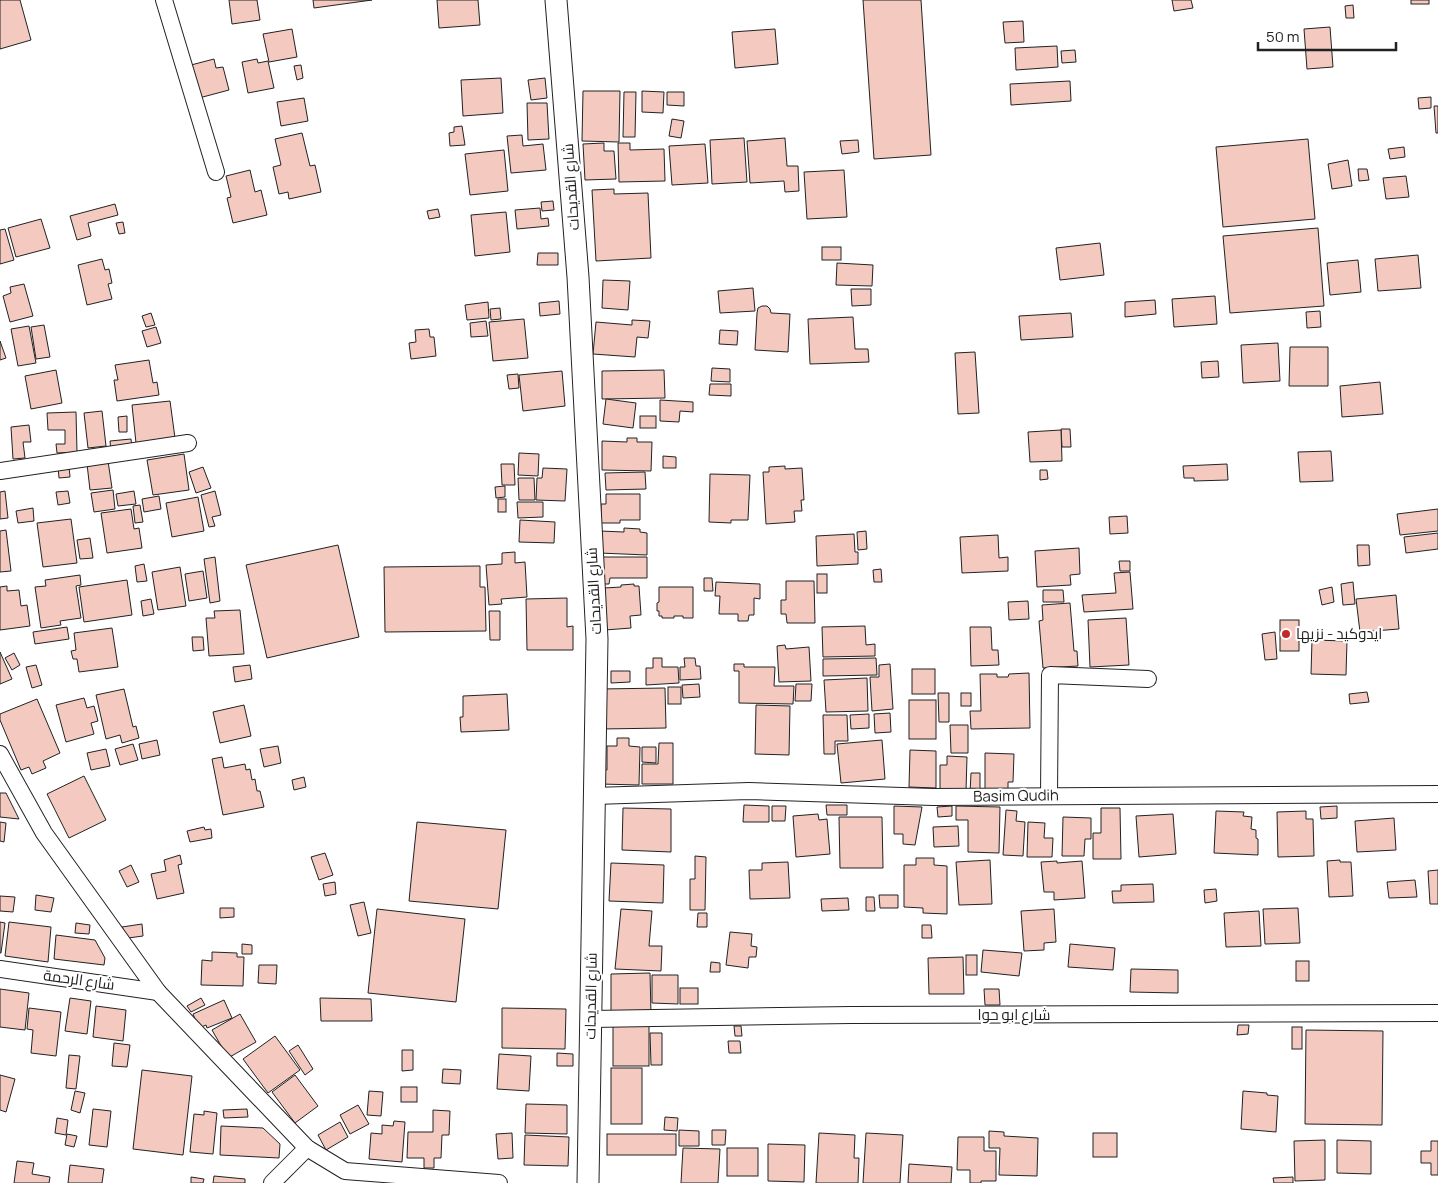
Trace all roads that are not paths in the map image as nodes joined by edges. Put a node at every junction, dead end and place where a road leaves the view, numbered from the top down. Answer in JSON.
{"nodes":[{"id":1,"x":164,"y":0,"type":"edge"},
{"id":2,"x":556,"y":0,"type":"edge"},
{"id":3,"x":216,"y":172,"type":"dead end"},
{"id":4,"x":188,"y":443,"type":"dead end"},
{"id":5,"x":0,"y":471,"type":"edge"},
{"id":6,"x":1148,"y":679,"type":"dead end"},
{"id":7,"x":0,"y":754,"type":"edge"},
{"id":8,"x":1438,"y":794,"type":"edge"},
{"id":9,"x":594,"y":796,"type":"junction"},
{"id":10,"x":1049,"y":796,"type":"junction"},
{"id":11,"x":0,"y":969,"type":"edge"},
{"id":12,"x":158,"y":992,"type":"junction"},
{"id":13,"x":1438,"y":1013,"type":"edge"},
{"id":14,"x":590,"y":1019,"type":"junction"},
{"id":15,"x":307,"y":1148,"type":"junction"},
{"id":16,"x":272,"y":1183,"type":"edge"},
{"id":17,"x":499,"y":1183,"type":"edge"},
{"id":18,"x":588,"y":1183,"type":"edge"}],
"edges":[{"from":1,"to":3,"type":"street"},
{"from":2,"to":9,"type":"street","name":"شارع القديحات"},
{"from":4,"to":5,"type":"street"},
{"from":6,"to":10,"type":"street"},
{"from":7,"to":12,"type":"street"},
{"from":8,"to":10,"type":"street","name":"Basim Qudih"},
{"from":9,"to":10,"type":"street","name":"Basim Qudih"},
{"from":9,"to":14,"type":"street","name":"شارع القديحات"},
{"from":11,"to":12,"type":"street","name":"شارع الرحمة"},
{"from":12,"to":15,"type":"street"},
{"from":13,"to":14,"type":"street","name":"شارع ابو حوا"},
{"from":14,"to":18,"type":"street","name":"شارع القديحات"},
{"from":15,"to":16,"type":"street"},
{"from":15,"to":17,"type":"street"}]}
